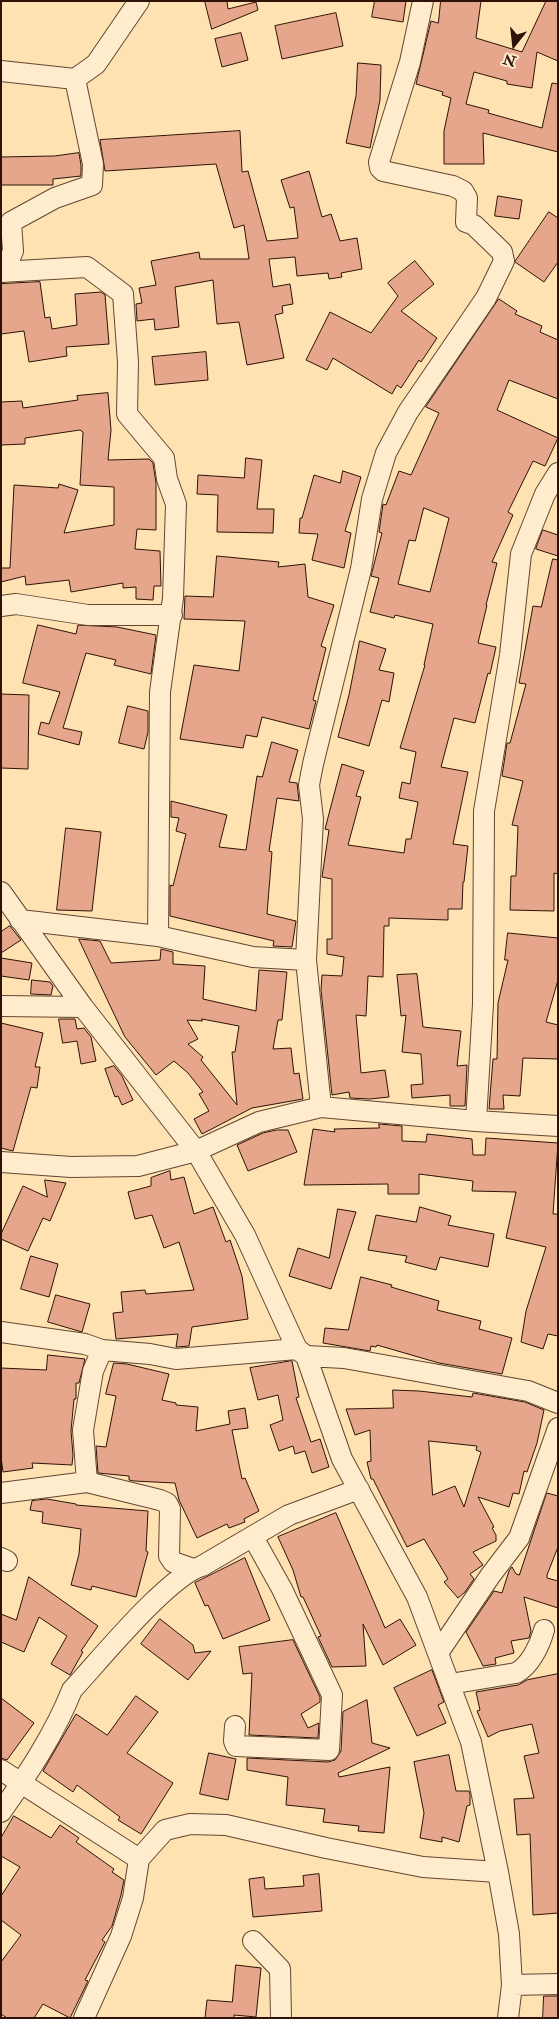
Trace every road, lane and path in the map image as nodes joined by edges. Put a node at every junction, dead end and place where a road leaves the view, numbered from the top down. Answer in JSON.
{"nodes":[{"id":1,"x":139,"y":1,"type":"edge"},
{"id":2,"x":423,"y":1,"type":"edge"},
{"id":3,"x":1,"y":71,"type":"edge"},
{"id":4,"x":75,"y":79,"type":"junction"},
{"id":5,"x":2,"y":272,"type":"edge"},
{"id":6,"x":558,"y":473,"type":"edge"},
{"id":7,"x":1,"y":606,"type":"edge"},
{"id":8,"x":172,"y":615,"type":"junction"},
{"id":9,"x":1,"y":892,"type":"edge"},
{"id":10,"x":20,"y":920,"type":"junction"},
{"id":11,"x":158,"y":936,"type":"junction"},
{"id":12,"x":306,"y":960,"type":"junction"},
{"id":13,"x":1,"y":1006,"type":"edge"},
{"id":14,"x":83,"y":1007,"type":"junction"},
{"id":15,"x":321,"y":1107,"type":"junction"},
{"id":16,"x":476,"y":1121,"type":"junction"},
{"id":17,"x":558,"y":1126,"type":"edge"},
{"id":18,"x":196,"y":1151,"type":"junction"},
{"id":19,"x":1,"y":1162,"type":"edge"},
{"id":20,"x":1,"y":1332,"type":"edge"},
{"id":21,"x":102,"y":1350,"type":"junction"},
{"id":22,"x":302,"y":1352,"type":"junction"},
{"id":23,"x":558,"y":1403,"type":"edge"},
{"id":24,"x":558,"y":1428,"type":"edge"},
{"id":25,"x":87,"y":1482,"type":"junction"},
{"id":26,"x":359,"y":1489,"type":"junction"},
{"id":27,"x":3,"y":1496,"type":"edge"},
{"id":28,"x":253,"y":1537,"type":"junction"},
{"id":29,"x":193,"y":1569,"type":"junction"},
{"id":30,"x":544,"y":1630,"type":"dead end"},
{"id":31,"x":438,"y":1652,"type":"junction"},
{"id":32,"x":450,"y":1684,"type":"junction"},
{"id":33,"x":235,"y":1726,"type":"dead end"},
{"id":34,"x":1,"y":1770,"type":"edge"},
{"id":35,"x":21,"y":1784,"type":"junction"},
{"id":36,"x":1,"y":1812,"type":"edge"},
{"id":37,"x":139,"y":1859,"type":"junction"},
{"id":38,"x":498,"y":1872,"type":"junction"},
{"id":39,"x":253,"y":1941,"type":"dead end"},
{"id":40,"x":512,"y":1984,"type":"junction"},
{"id":41,"x":558,"y":1984,"type":"edge"},
{"id":42,"x":84,"y":2018,"type":"edge"},
{"id":43,"x":281,"y":2018,"type":"edge"},
{"id":44,"x":508,"y":2018,"type":"edge"}],
"edges":[{"from":1,"to":4,"type":"street"},
{"from":2,"to":12,"type":"street"},
{"from":3,"to":4,"type":"street"},
{"from":4,"to":5,"type":"street"},
{"from":5,"to":8,"type":"street"},
{"from":6,"to":16,"type":"street"},
{"from":7,"to":8,"type":"street"},
{"from":8,"to":11,"type":"street"},
{"from":9,"to":10,"type":"street"},
{"from":10,"to":11,"type":"street"},
{"from":10,"to":14,"type":"street"},
{"from":11,"to":12,"type":"street"},
{"from":12,"to":15,"type":"street"},
{"from":13,"to":14,"type":"street"},
{"from":14,"to":18,"type":"street"},
{"from":15,"to":16,"type":"street"},
{"from":15,"to":18,"type":"street"},
{"from":16,"to":17,"type":"street"},
{"from":18,"to":19,"type":"street"},
{"from":18,"to":22,"type":"street"},
{"from":20,"to":21,"type":"street"},
{"from":21,"to":22,"type":"street"},
{"from":21,"to":25,"type":"street"},
{"from":22,"to":23,"type":"street"},
{"from":22,"to":26,"type":"street"},
{"from":24,"to":31,"type":"street"},
{"from":25,"to":27,"type":"street"},
{"from":25,"to":29,"type":"street"},
{"from":26,"to":28,"type":"street"},
{"from":26,"to":31,"type":"street"},
{"from":28,"to":29,"type":"street"},
{"from":28,"to":33,"type":"street"},
{"from":29,"to":35,"type":"street"},
{"from":30,"to":32,"type":"street"},
{"from":31,"to":32,"type":"street"},
{"from":32,"to":38,"type":"street"},
{"from":34,"to":35,"type":"street"},
{"from":35,"to":36,"type":"street"},
{"from":35,"to":37,"type":"street"},
{"from":37,"to":38,"type":"street"},
{"from":37,"to":42,"type":"street"},
{"from":38,"to":40,"type":"street"},
{"from":39,"to":43,"type":"street"},
{"from":40,"to":41,"type":"street"},
{"from":40,"to":44,"type":"street"}]}
